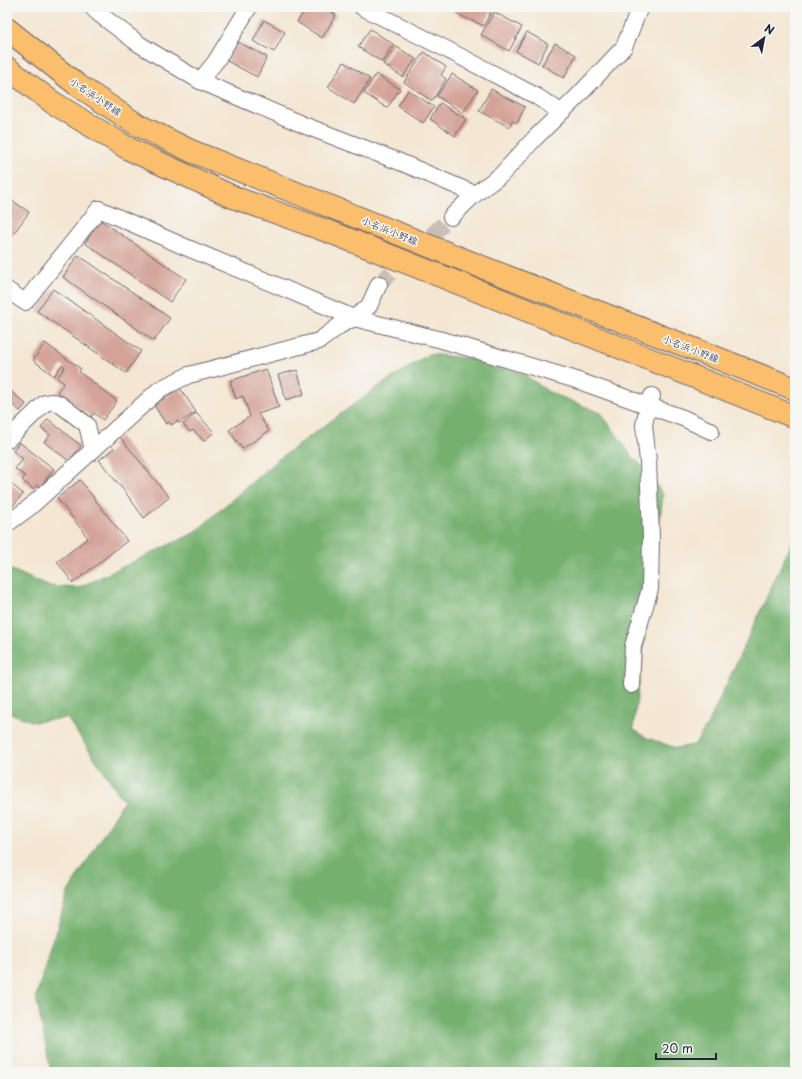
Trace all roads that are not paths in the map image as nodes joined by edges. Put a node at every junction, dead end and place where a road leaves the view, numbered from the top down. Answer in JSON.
{"nodes":[{"id":1,"x":92,"y":7,"type":"edge"},
{"id":2,"x":249,"y":7,"type":"edge"},
{"id":3,"x":362,"y":7,"type":"edge"},
{"id":4,"x":640,"y":7,"type":"edge"},
{"id":5,"x":7,"y":29,"type":"edge"},
{"id":6,"x":7,"y":68,"type":"edge"},
{"id":7,"x":200,"y":80,"type":"junction"},
{"id":8,"x":561,"y":112,"type":"junction"},
{"id":9,"x":475,"y":194,"type":"junction"},
{"id":10,"x":451,"y":217,"type":"tunnel mouth"},
{"id":11,"x":379,"y":284,"type":"tunnel mouth"},
{"id":12,"x":7,"y":290,"type":"edge"},
{"id":13,"x":354,"y":318,"type":"junction"},
{"id":14,"x":795,"y":389,"type":"edge"},
{"id":15,"x":650,"y":400,"type":"junction"},
{"id":16,"x":795,"y":417,"type":"edge"},
{"id":17,"x":711,"y":431,"type":"dead end"},
{"id":18,"x":7,"y":440,"type":"edge"},
{"id":19,"x":94,"y":449,"type":"junction"},
{"id":20,"x":7,"y":524,"type":"edge"},
{"id":21,"x":630,"y":685,"type":"dead end"}],
"edges":[{"from":1,"to":7,"type":"street"},
{"from":2,"to":7,"type":"street"},
{"from":3,"to":8,"type":"street"},
{"from":4,"to":8,"type":"street"},
{"from":5,"to":14,"type":"main road","name":"小名浜小野線"},
{"from":6,"to":16,"type":"main road"},
{"from":7,"to":9,"type":"street"},
{"from":8,"to":9,"type":"street"},
{"from":9,"to":10,"type":"street"},
{"from":11,"to":13,"type":"street"},
{"from":12,"to":13,"type":"street"},
{"from":13,"to":15,"type":"street"},
{"from":13,"to":19,"type":"street"},
{"from":15,"to":17,"type":"street"},
{"from":15,"to":21,"type":"street"},
{"from":18,"to":19,"type":"street"},
{"from":19,"to":20,"type":"street"}]}
